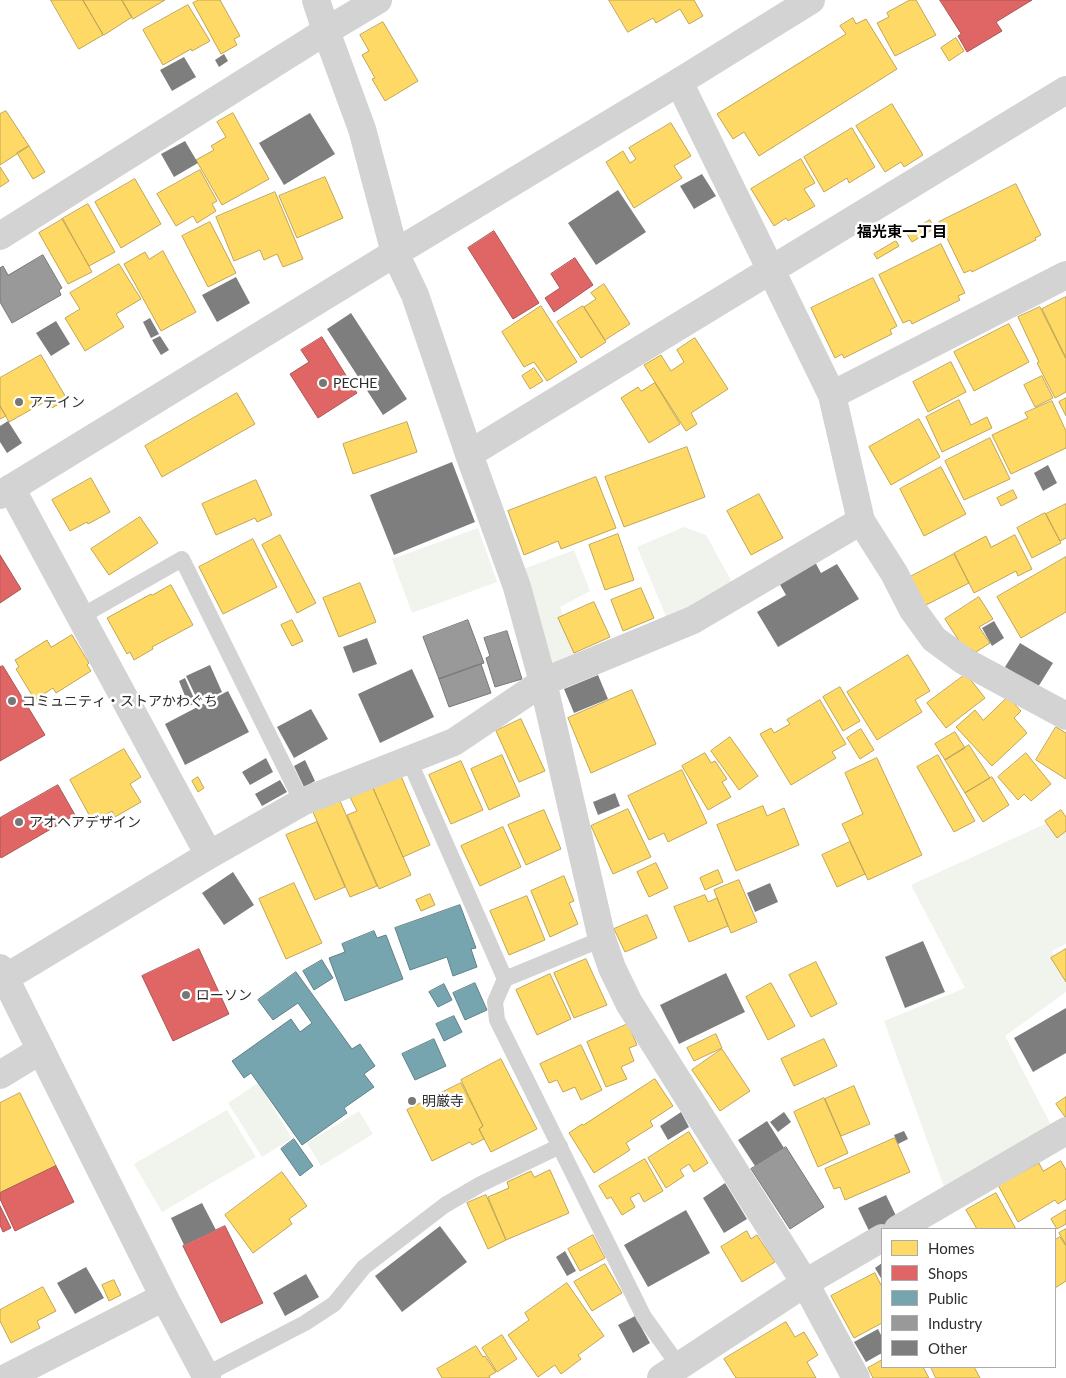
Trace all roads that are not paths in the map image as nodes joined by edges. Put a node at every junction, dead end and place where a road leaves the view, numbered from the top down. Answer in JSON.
{"nodes":[{"id":1,"x":316,"y":0,"type":"edge"},
{"id":2,"x":378,"y":0,"type":"edge"},
{"id":3,"x":811,"y":0,"type":"edge"},
{"id":4,"x":326,"y":31,"type":"junction"},
{"id":5,"x":679,"y":82,"type":"junction"},
{"id":6,"x":1066,"y":90,"type":"edge"},
{"id":7,"x":0,"y":236,"type":"edge"},
{"id":8,"x":395,"y":253,"type":"junction"},
{"id":9,"x":771,"y":270,"type":"junction"},
{"id":10,"x":1066,"y":275,"type":"edge"},
{"id":11,"x":832,"y":395,"type":"junction"},
{"id":12,"x":470,"y":454,"type":"junction"},
{"id":13,"x":5,"y":492,"type":"edge"},
{"id":14,"x":861,"y":521,"type":"junction"},
{"id":15,"x":80,"y":617,"type":"junction"},
{"id":16,"x":543,"y":682,"type":"junction"},
{"id":17,"x":1066,"y":716,"type":"edge"},
{"id":18,"x":409,"y":760,"type":"junction"},
{"id":19,"x":302,"y":802,"type":"junction"},
{"id":20,"x":209,"y":854,"type":"junction"},
{"id":21,"x":602,"y":940,"type":"junction"},
{"id":22,"x":3,"y":973,"type":"edge"},
{"id":23,"x":505,"y":979,"type":"junction"},
{"id":24,"x":41,"y":1050,"type":"junction"},
{"id":25,"x":0,"y":1075,"type":"edge"},
{"id":26,"x":1066,"y":1131,"type":"edge"},
{"id":27,"x":560,"y":1146,"type":"junction"},
{"id":28,"x":900,"y":1228,"type":"edge"},
{"id":29,"x":881,"y":1239,"type":"edge"},
{"id":30,"x":805,"y":1283,"type":"junction"},
{"id":31,"x":164,"y":1297,"type":"junction"},
{"id":32,"x":670,"y":1372,"type":"edge"},
{"id":33,"x":206,"y":1376,"type":"edge"},
{"id":34,"x":6,"y":1378,"type":"edge"},
{"id":35,"x":856,"y":1378,"type":"edge"}],
"edges":[{"from":1,"to":4,"type":"street"},
{"from":2,"to":4,"type":"street"},
{"from":3,"to":5,"type":"street"},
{"from":4,"to":7,"type":"street"},
{"from":4,"to":8,"type":"street"},
{"from":5,"to":8,"type":"street"},
{"from":5,"to":9,"type":"street"},
{"from":6,"to":9,"type":"street"},
{"from":8,"to":12,"type":"street"},
{"from":8,"to":13,"type":"street"},
{"from":9,"to":11,"type":"street"},
{"from":9,"to":12,"type":"street"},
{"from":10,"to":11,"type":"street"},
{"from":11,"to":14,"type":"street"},
{"from":12,"to":16,"type":"street"},
{"from":13,"to":15,"type":"street"},
{"from":14,"to":16,"type":"street"},
{"from":14,"to":17,"type":"street"},
{"from":15,"to":19,"type":"lane"},
{"from":15,"to":20,"type":"street"},
{"from":16,"to":18,"type":"street"},
{"from":16,"to":21,"type":"street"},
{"from":18,"to":19,"type":"street"},
{"from":18,"to":23,"type":"lane"},
{"from":19,"to":20,"type":"street"},
{"from":20,"to":22,"type":"street"},
{"from":21,"to":23,"type":"lane"},
{"from":21,"to":30,"type":"street"},
{"from":22,"to":24,"type":"street"},
{"from":23,"to":27,"type":"lane"},
{"from":24,"to":25,"type":"street"},
{"from":24,"to":31,"type":"street"},
{"from":26,"to":28,"type":"street"},
{"from":27,"to":32,"type":"lane"},
{"from":27,"to":33,"type":"lane"},
{"from":29,"to":30,"type":"street"},
{"from":30,"to":32,"type":"street"},
{"from":30,"to":35,"type":"street"},
{"from":31,"to":33,"type":"street"},
{"from":31,"to":34,"type":"street"}]}
